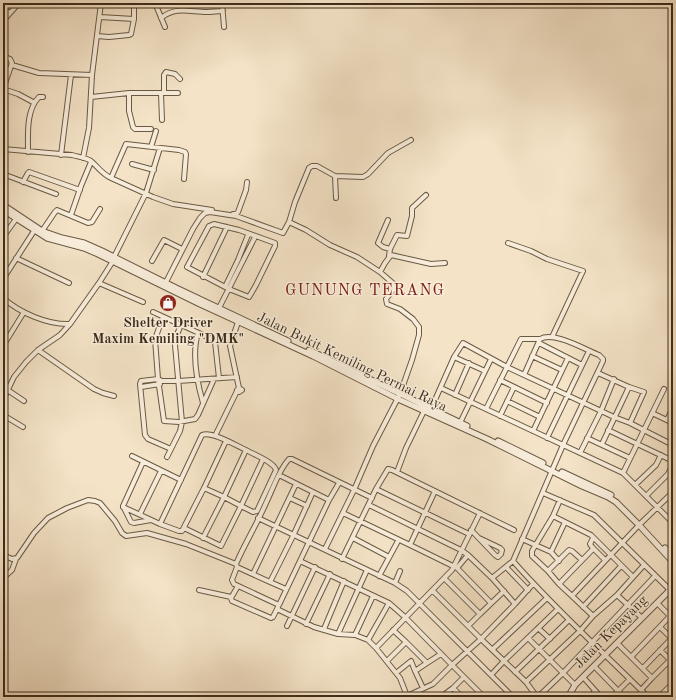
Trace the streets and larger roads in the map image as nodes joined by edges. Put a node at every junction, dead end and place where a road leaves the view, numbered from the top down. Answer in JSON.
{"nodes":[{"id":1,"x":19,"y":3,"type":"edge"},
{"id":2,"x":101,"y":3,"type":"edge"},
{"id":3,"x":134,"y":3,"type":"edge"},
{"id":4,"x":155,"y":3,"type":"edge"},
{"id":5,"x":222,"y":3,"type":"edge"},
{"id":6,"x":3,"y":9,"type":"edge"},
{"id":7,"x":223,"y":11,"type":"junction"},
{"id":8,"x":10,"y":13,"type":"junction"},
{"id":9,"x":100,"y":17,"type":"junction"},
{"id":10,"x":161,"y":18,"type":"junction"},
{"id":11,"x":134,"y":19,"type":"junction"},
{"id":12,"x":3,"y":22,"type":"edge"},
{"id":13,"x":165,"y":27,"type":"dead end"},
{"id":14,"x":224,"y":28,"type":"dead end"},
{"id":15,"x":97,"y":36,"type":"junction"},
{"id":16,"x":3,"y":56,"type":"edge"},
{"id":17,"x":12,"y":65,"type":"junction"},
{"id":18,"x":71,"y":74,"type":"junction"},
{"id":19,"x":92,"y":75,"type":"junction"},
{"id":20,"x":5,"y":78,"type":"edge"},
{"id":21,"x":180,"y":79,"type":"dead end"},
{"id":22,"x":129,"y":93,"type":"junction"},
{"id":23,"x":178,"y":93,"type":"dead end"},
{"id":24,"x":162,"y":94,"type":"junction"},
{"id":25,"x":91,"y":96,"type":"junction"},
{"id":26,"x":43,"y":97,"type":"dead end"},
{"id":27,"x":33,"y":102,"type":"junction"},
{"id":28,"x":162,"y":120,"type":"dead end"},
{"id":29,"x":151,"y":129,"type":"dead end"},
{"id":30,"x":156,"y":131,"type":"dead end"},
{"id":31,"x":411,"y":140,"type":"dead end"},
{"id":32,"x":151,"y":147,"type":"junction"},
{"id":33,"x":160,"y":148,"type":"junction"},
{"id":34,"x":3,"y":149,"type":"edge"},
{"id":35,"x":28,"y":152,"type":"junction"},
{"id":36,"x":61,"y":154,"type":"junction"},
{"id":37,"x":83,"y":158,"type":"junction"},
{"id":38,"x":91,"y":162,"type":"junction"},
{"id":39,"x":132,"y":164,"type":"dead end"},
{"id":40,"x":154,"y":170,"type":"junction"},
{"id":41,"x":3,"y":174,"type":"edge"},
{"id":42,"x":335,"y":176,"type":"junction"},
{"id":43,"x":111,"y":178,"type":"junction"},
{"id":44,"x":184,"y":179,"type":"dead end"},
{"id":45,"x":23,"y":182,"type":"junction"},
{"id":46,"x":247,"y":182,"type":"dead end"},
{"id":47,"x":80,"y":190,"type":"junction"},
{"id":48,"x":146,"y":193,"type":"junction"},
{"id":49,"x":56,"y":194,"type":"dead end"},
{"id":50,"x":426,"y":195,"type":"dead end"},
{"id":51,"x":336,"y":198,"type":"dead end"},
{"id":52,"x":3,"y":205,"type":"edge"},
{"id":53,"x":100,"y":209,"type":"dead end"},
{"id":54,"x":3,"y":210,"type":"edge"},
{"id":55,"x":71,"y":215,"type":"junction"},
{"id":56,"x":16,"y":219,"type":"junction"},
{"id":57,"x":388,"y":220,"type":"dead end"},
{"id":58,"x":289,"y":222,"type":"junction"},
{"id":59,"x":227,"y":227,"type":"junction"},
{"id":60,"x":34,"y":231,"type":"junction"},
{"id":61,"x":42,"y":231,"type":"junction"},
{"id":62,"x":248,"y":234,"type":"junction"},
{"id":63,"x":3,"y":237,"type":"edge"},
{"id":64,"x":255,"y":237,"type":"junction"},
{"id":65,"x":67,"y":242,"type":"junction"},
{"id":66,"x":508,"y":243,"type":"dead end"},
{"id":67,"x":182,"y":249,"type":"junction"},
{"id":68,"x":390,"y":249,"type":"junction"},
{"id":69,"x":389,"y":256,"type":"junction"},
{"id":70,"x":16,"y":258,"type":"junction"},
{"id":71,"x":113,"y":259,"type":"junction"},
{"id":72,"x":238,"y":260,"type":"junction"},
{"id":73,"x":152,"y":261,"type":"dead end"},
{"id":74,"x":243,"y":262,"type":"junction"},
{"id":75,"x":445,"y":263,"type":"dead end"},
{"id":76,"x":380,"y":272,"type":"junction"},
{"id":77,"x":203,"y":277,"type":"junction"},
{"id":78,"x":3,"y":279,"type":"edge"},
{"id":79,"x":69,"y":283,"type":"dead end"},
{"id":80,"x":99,"y":283,"type":"junction"},
{"id":81,"x":164,"y":284,"type":"junction"},
{"id":82,"x":227,"y":288,"type":"junction"},
{"id":83,"x":3,"y":298,"type":"edge"},
{"id":84,"x":143,"y":302,"type":"dead end"},
{"id":85,"x":219,"y":308,"type":"junction"},
{"id":86,"x":24,"y":312,"type":"junction"},
{"id":87,"x":153,"y":312,"type":"dead end"},
{"id":88,"x":163,"y":317,"type":"junction"},
{"id":89,"x":239,"y":319,"type":"junction"},
{"id":90,"x":70,"y":324,"type":"junction"},
{"id":91,"x":181,"y":325,"type":"junction"},
{"id":92,"x":198,"y":333,"type":"junction"},
{"id":93,"x":552,"y":337,"type":"junction"},
{"id":94,"x":539,"y":341,"type":"junction"},
{"id":95,"x":3,"y":346,"type":"edge"},
{"id":96,"x":38,"y":350,"type":"junction"},
{"id":97,"x":589,"y":351,"type":"junction"},
{"id":98,"x":532,"y":356,"type":"junction"},
{"id":99,"x":454,"y":357,"type":"junction"},
{"id":100,"x":491,"y":358,"type":"junction"},
{"id":101,"x":568,"y":358,"type":"junction"},
{"id":102,"x":470,"y":363,"type":"junction"},
{"id":103,"x":582,"y":365,"type":"junction"},
{"id":104,"x":507,"y":367,"type":"junction"},
{"id":105,"x":562,"y":370,"type":"junction"},
{"id":106,"x":485,"y":371,"type":"junction"},
{"id":107,"x":598,"y":372,"type":"junction"},
{"id":108,"x":524,"y":375,"type":"junction"},
{"id":109,"x":237,"y":377,"type":"junction"},
{"id":110,"x":217,"y":378,"type":"junction"},
{"id":111,"x":198,"y":380,"type":"junction"},
{"id":112,"x":500,"y":380,"type":"junction"},
{"id":113,"x":614,"y":380,"type":"junction"},
{"id":114,"x":178,"y":381,"type":"junction"},
{"id":115,"x":160,"y":382,"type":"junction"},
{"id":116,"x":3,"y":387,"type":"edge"},
{"id":117,"x":514,"y":387,"type":"junction"},
{"id":118,"x":629,"y":387,"type":"junction"},
{"id":119,"x":441,"y":388,"type":"junction"},
{"id":120,"x":553,"y":389,"type":"junction"},
{"id":121,"x":664,"y":389,"type":"dead end"},
{"id":122,"x":8,"y":390,"type":"junction"},
{"id":123,"x":455,"y":395,"type":"junction"},
{"id":124,"x":114,"y":396,"type":"dead end"},
{"id":125,"x":567,"y":396,"type":"junction"},
{"id":126,"x":399,"y":397,"type":"junction"},
{"id":127,"x":3,"y":400,"type":"edge"},
{"id":128,"x":24,"y":401,"type":"dead end"},
{"id":129,"x":507,"y":401,"type":"junction"},
{"id":130,"x":470,"y":402,"type":"junction"},
{"id":131,"x":203,"y":403,"type":"junction"},
{"id":132,"x":546,"y":403,"type":"junction"},
{"id":133,"x":584,"y":403,"type":"junction"},
{"id":134,"x":673,"y":406,"type":"edge"},
{"id":135,"x":431,"y":409,"type":"junction"},
{"id":136,"x":486,"y":409,"type":"junction"},
{"id":137,"x":424,"y":411,"type":"junction"},
{"id":138,"x":601,"y":411,"type":"junction"},
{"id":139,"x":652,"y":413,"type":"junction"},
{"id":140,"x":3,"y":415,"type":"edge"},
{"id":141,"x":500,"y":416,"type":"junction"},
{"id":142,"x":540,"y":417,"type":"junction"},
{"id":143,"x":614,"y":417,"type":"junction"},
{"id":144,"x":667,"y":420,"type":"junction"},
{"id":145,"x":182,"y":422,"type":"junction"},
{"id":146,"x":630,"y":423,"type":"junction"},
{"id":147,"x":673,"y":423,"type":"edge"},
{"id":148,"x":459,"y":425,"type":"junction"},
{"id":149,"x":23,"y":427,"type":"dead end"},
{"id":150,"x":608,"y":430,"type":"junction"},
{"id":151,"x":643,"y":430,"type":"junction"},
{"id":152,"x":532,"y":431,"type":"junction"},
{"id":153,"x":215,"y":436,"type":"junction"},
{"id":154,"x":547,"y":438,"type":"junction"},
{"id":155,"x":587,"y":438,"type":"junction"},
{"id":156,"x":226,"y":441,"type":"junction"},
{"id":157,"x":602,"y":444,"type":"junction"},
{"id":158,"x":637,"y":444,"type":"junction"},
{"id":159,"x":673,"y":444,"type":"edge"},
{"id":160,"x":563,"y":445,"type":"junction"},
{"id":161,"x":171,"y":449,"type":"junction"},
{"id":162,"x":246,"y":450,"type":"junction"},
{"id":163,"x":580,"y":453,"type":"junction"},
{"id":164,"x":661,"y":455,"type":"junction"},
{"id":165,"x":132,"y":456,"type":"dead end"},
{"id":166,"x":167,"y":458,"type":"dead end"},
{"id":167,"x":630,"y":458,"type":"junction"},
{"id":168,"x":263,"y":459,"type":"junction"},
{"id":169,"x":143,"y":462,"type":"junction"},
{"id":170,"x":673,"y":463,"type":"edge"},
{"id":171,"x":552,"y":469,"type":"junction"},
{"id":172,"x":162,"y":471,"type":"junction"},
{"id":173,"x":397,"y":472,"type":"junction"},
{"id":174,"x":623,"y":473,"type":"junction"},
{"id":175,"x":279,"y":475,"type":"junction"},
{"id":176,"x":181,"y":480,"type":"junction"},
{"id":177,"x":339,"y":483,"type":"junction"},
{"id":178,"x":296,"y":484,"type":"junction"},
{"id":179,"x":636,"y":485,"type":"junction"},
{"id":180,"x":204,"y":488,"type":"junction"},
{"id":181,"x":376,"y":489,"type":"junction"},
{"id":182,"x":354,"y":490,"type":"junction"},
{"id":183,"x":313,"y":492,"type":"junction"},
{"id":184,"x":435,"y":492,"type":"junction"},
{"id":185,"x":673,"y":492,"type":"edge"},
{"id":186,"x":543,"y":493,"type":"junction"},
{"id":187,"x":646,"y":496,"type":"junction"},
{"id":188,"x":224,"y":497,"type":"junction"},
{"id":189,"x":290,"y":498,"type":"junction"},
{"id":190,"x":372,"y":498,"type":"junction"},
{"id":191,"x":329,"y":500,"type":"junction"},
{"id":192,"x":560,"y":500,"type":"junction"},
{"id":193,"x":123,"y":506,"type":"junction"},
{"id":194,"x":241,"y":506,"type":"junction"},
{"id":195,"x":307,"y":506,"type":"junction"},
{"id":196,"x":368,"y":506,"type":"junction"},
{"id":197,"x":657,"y":508,"type":"junction"},
{"id":198,"x":343,"y":513,"type":"junction"},
{"id":199,"x":425,"y":513,"type":"junction"},
{"id":200,"x":480,"y":513,"type":"junction"},
{"id":201,"x":140,"y":514,"type":"junction"},
{"id":202,"x":673,"y":515,"type":"edge"},
{"id":203,"x":553,"y":516,"type":"junction"},
{"id":204,"x":258,"y":518,"type":"junction"},
{"id":205,"x":669,"y":519,"type":"junction"},
{"id":206,"x":151,"y":520,"type":"junction"},
{"id":207,"x":361,"y":522,"type":"junction"},
{"id":208,"x":565,"y":522,"type":"junction"},
{"id":209,"x":673,"y":523,"type":"edge"},
{"id":210,"x":160,"y":524,"type":"junction"},
{"id":211,"x":640,"y":524,"type":"junction"},
{"id":212,"x":276,"y":527,"type":"junction"},
{"id":213,"x":184,"y":528,"type":"junction"},
{"id":214,"x":417,"y":529,"type":"junction"},
{"id":215,"x":514,"y":530,"type":"dead end"},
{"id":216,"x":470,"y":532,"type":"junction"},
{"id":217,"x":294,"y":536,"type":"junction"},
{"id":218,"x":203,"y":538,"type":"junction"},
{"id":219,"x":353,"y":538,"type":"junction"},
{"id":220,"x":479,"y":538,"type":"junction"},
{"id":221,"x":593,"y":538,"type":"junction"},
{"id":222,"x":522,"y":539,"type":"junction"},
{"id":223,"x":398,"y":541,"type":"junction"},
{"id":224,"x":309,"y":542,"type":"junction"},
{"id":225,"x":622,"y":543,"type":"junction"},
{"id":226,"x":410,"y":545,"type":"junction"},
{"id":227,"x":535,"y":545,"type":"junction"},
{"id":228,"x":325,"y":549,"type":"junction"},
{"id":229,"x":593,"y":549,"type":"junction"},
{"id":230,"x":461,"y":550,"type":"junction"},
{"id":231,"x":551,"y":552,"type":"junction"},
{"id":232,"x":3,"y":555,"type":"edge"},
{"id":233,"x":468,"y":555,"type":"junction"},
{"id":234,"x":610,"y":555,"type":"junction"},
{"id":235,"x":389,"y":556,"type":"junction"},
{"id":236,"x":673,"y":556,"type":"edge"},
{"id":237,"x":16,"y":559,"type":"junction"},
{"id":238,"x":342,"y":559,"type":"junction"},
{"id":239,"x":582,"y":560,"type":"junction"},
{"id":240,"x":605,"y":560,"type":"junction"},
{"id":241,"x":300,"y":561,"type":"junction"},
{"id":242,"x":513,"y":561,"type":"junction"},
{"id":243,"x":559,"y":561,"type":"junction"},
{"id":244,"x":673,"y":562,"type":"edge"},
{"id":245,"x":644,"y":565,"type":"junction"},
{"id":246,"x":236,"y":566,"type":"junction"},
{"id":247,"x":621,"y":566,"type":"junction"},
{"id":248,"x":315,"y":567,"type":"junction"},
{"id":249,"x":506,"y":567,"type":"junction"},
{"id":250,"x":456,"y":568,"type":"junction"},
{"id":251,"x":368,"y":570,"type":"junction"},
{"id":252,"x":548,"y":571,"type":"junction"},
{"id":253,"x":400,"y":572,"type":"dead end"},
{"id":254,"x":253,"y":574,"type":"junction"},
{"id":255,"x":330,"y":574,"type":"junction"},
{"id":256,"x":379,"y":576,"type":"junction"},
{"id":257,"x":655,"y":576,"type":"junction"},
{"id":258,"x":633,"y":577,"type":"junction"},
{"id":259,"x":3,"y":578,"type":"edge"},
{"id":260,"x":445,"y":578,"type":"junction"},
{"id":261,"x":492,"y":578,"type":"junction"},
{"id":262,"x":344,"y":581,"type":"junction"},
{"id":263,"x":270,"y":582,"type":"junction"},
{"id":264,"x":394,"y":583,"type":"junction"},
{"id":265,"x":533,"y":584,"type":"junction"},
{"id":266,"x":559,"y":584,"type":"junction"},
{"id":267,"x":238,"y":586,"type":"junction"},
{"id":268,"x":358,"y":588,"type":"junction"},
{"id":269,"x":286,"y":589,"type":"junction"},
{"id":270,"x":199,"y":590,"type":"dead end"},
{"id":271,"x":528,"y":590,"type":"junction"},
{"id":272,"x":672,"y":590,"type":"edge"},
{"id":273,"x":433,"y":591,"type":"junction"},
{"id":274,"x":504,"y":591,"type":"junction"},
{"id":275,"x":617,"y":595,"type":"junction"},
{"id":276,"x":374,"y":596,"type":"junction"},
{"id":277,"x":572,"y":596,"type":"junction"},
{"id":278,"x":231,"y":597,"type":"junction"},
{"id":279,"x":547,"y":598,"type":"junction"},
{"id":280,"x":389,"y":603,"type":"junction"},
{"id":281,"x":420,"y":603,"type":"junction"},
{"id":282,"x":491,"y":603,"type":"junction"},
{"id":283,"x":657,"y":603,"type":"junction"},
{"id":284,"x":515,"y":604,"type":"junction"},
{"id":285,"x":628,"y":605,"type":"junction"},
{"id":286,"x":278,"y":607,"type":"junction"},
{"id":287,"x":583,"y":607,"type":"junction"},
{"id":288,"x":558,"y":609,"type":"junction"},
{"id":289,"x":480,"y":614,"type":"junction"},
{"id":290,"x":291,"y":616,"type":"junction"},
{"id":291,"x":593,"y":616,"type":"junction"},
{"id":292,"x":672,"y":617,"type":"edge"},
{"id":293,"x":406,"y":618,"type":"junction"},
{"id":294,"x":642,"y":618,"type":"junction"},
{"id":295,"x":569,"y":620,"type":"junction"},
{"id":296,"x":306,"y":624,"type":"junction"},
{"id":297,"x":287,"y":626,"type":"dead end"},
{"id":298,"x":468,"y":626,"type":"junction"},
{"id":299,"x":660,"y":627,"type":"junction"},
{"id":300,"x":538,"y":628,"type":"junction"},
{"id":301,"x":324,"y":630,"type":"junction"},
{"id":302,"x":393,"y":630,"type":"junction"},
{"id":303,"x":580,"y":631,"type":"junction"},
{"id":304,"x":338,"y":634,"type":"junction"},
{"id":305,"x":355,"y":635,"type":"junction"},
{"id":306,"x":528,"y":638,"type":"junction"},
{"id":307,"x":481,"y":639,"type":"junction"},
{"id":308,"x":550,"y":639,"type":"junction"},
{"id":309,"x":368,"y":640,"type":"junction"},
{"id":310,"x":672,"y":640,"type":"edge"},
{"id":311,"x":406,"y":642,"type":"junction"},
{"id":312,"x":592,"y":643,"type":"junction"},
{"id":313,"x":617,"y":643,"type":"junction"},
{"id":314,"x":376,"y":648,"type":"junction"},
{"id":315,"x":539,"y":649,"type":"junction"},
{"id":316,"x":493,"y":650,"type":"junction"},
{"id":317,"x":660,"y":650,"type":"junction"},
{"id":318,"x":467,"y":651,"type":"junction"},
{"id":319,"x":418,"y":653,"type":"junction"},
{"id":320,"x":441,"y":654,"type":"junction"},
{"id":321,"x":605,"y":655,"type":"junction"},
{"id":322,"x":631,"y":657,"type":"junction"},
{"id":323,"x":551,"y":659,"type":"junction"},
{"id":324,"x":387,"y":661,"type":"junction"},
{"id":325,"x":411,"y":661,"type":"junction"},
{"id":326,"x":504,"y":661,"type":"junction"},
{"id":327,"x":672,"y":662,"type":"edge"},
{"id":328,"x":427,"y":663,"type":"junction"},
{"id":329,"x":452,"y":665,"type":"junction"},
{"id":330,"x":594,"y":666,"type":"junction"},
{"id":331,"x":643,"y":668,"type":"junction"},
{"id":332,"x":415,"y":671,"type":"junction"},
{"id":333,"x":396,"y":672,"type":"junction"},
{"id":334,"x":515,"y":672,"type":"junction"},
{"id":335,"x":563,"y":673,"type":"junction"},
{"id":336,"x":491,"y":675,"type":"junction"},
{"id":337,"x":464,"y":677,"type":"junction"},
{"id":338,"x":583,"y":677,"type":"junction"},
{"id":339,"x":652,"y":678,"type":"junction"},
{"id":340,"x":630,"y":679,"type":"junction"},
{"id":341,"x":526,"y":682,"type":"junction"},
{"id":342,"x":673,"y":683,"type":"edge"},
{"id":343,"x":575,"y":685,"type":"junction"},
{"id":344,"x":423,"y":688,"type":"junction"},
{"id":345,"x":454,"y":688,"type":"junction"},
{"id":346,"x":641,"y":690,"type":"junction"},
{"id":347,"x":595,"y":691,"type":"junction"},
{"id":348,"x":618,"y":691,"type":"junction"},
{"id":349,"x":408,"y":696,"type":"edge"},
{"id":350,"x":539,"y":696,"type":"edge"},
{"id":351,"x":567,"y":696,"type":"edge"},
{"id":352,"x":441,"y":697,"type":"edge"},
{"id":353,"x":462,"y":697,"type":"edge"},
{"id":354,"x":484,"y":697,"type":"edge"},
{"id":355,"x":513,"y":697,"type":"edge"},
{"id":356,"x":590,"y":697,"type":"edge"},
{"id":357,"x":601,"y":697,"type":"edge"},
{"id":358,"x":612,"y":697,"type":"edge"},
{"id":359,"x":624,"y":697,"type":"edge"},
{"id":360,"x":648,"y":697,"type":"edge"},
{"id":361,"x":659,"y":697,"type":"edge"}],
"edges":[{"from":1,"to":8,"type":"street"},
{"from":2,"to":9,"type":"street"},
{"from":3,"to":11,"type":"street"},
{"from":4,"to":10,"type":"street"},
{"from":5,"to":7,"type":"street"},
{"from":6,"to":8,"type":"street"},
{"from":7,"to":10,"type":"street"},
{"from":7,"to":14,"type":"street"},
{"from":8,"to":12,"type":"street"},
{"from":9,"to":11,"type":"street"},
{"from":9,"to":15,"type":"street"},
{"from":10,"to":13,"type":"street"},
{"from":11,"to":15,"type":"street"},
{"from":15,"to":19,"type":"street"},
{"from":16,"to":17,"type":"street"},
{"from":17,"to":18,"type":"street"},
{"from":17,"to":20,"type":"street"},
{"from":18,"to":19,"type":"street"},
{"from":18,"to":36,"type":"street"},
{"from":19,"to":25,"type":"street"},
{"from":20,"to":27,"type":"street"},
{"from":21,"to":24,"type":"street"},
{"from":22,"to":24,"type":"street"},
{"from":22,"to":25,"type":"street"},
{"from":22,"to":29,"type":"street"},
{"from":23,"to":24,"type":"street"},
{"from":24,"to":28,"type":"street"},
{"from":25,"to":37,"type":"street"},
{"from":26,"to":27,"type":"street"},
{"from":27,"to":35,"type":"street"},
{"from":30,"to":32,"type":"street"},
{"from":31,"to":42,"type":"street"},
{"from":32,"to":33,"type":"street"},
{"from":32,"to":43,"type":"street"},
{"from":33,"to":40,"type":"street"},
{"from":33,"to":44,"type":"street"},
{"from":34,"to":35,"type":"street"},
{"from":35,"to":36,"type":"street"},
{"from":36,"to":37,"type":"street"},
{"from":37,"to":38,"type":"street"},
{"from":38,"to":43,"type":"street"},
{"from":38,"to":47,"type":"street"},
{"from":39,"to":40,"type":"street"},
{"from":40,"to":48,"type":"street"},
{"from":41,"to":45,"type":"street"},
{"from":42,"to":51,"type":"street"},
{"from":42,"to":58,"type":"street"},
{"from":43,"to":48,"type":"street"},
{"from":45,"to":47,"type":"street"},
{"from":45,"to":49,"type":"street"},
{"from":46,"to":48,"type":"street"},
{"from":47,"to":55,"type":"street"},
{"from":48,"to":71,"type":"street"},
{"from":50,"to":68,"type":"street"},
{"from":52,"to":61,"type":"street","name":"Jalan Bukit Kemiling Permai Raya"},
{"from":53,"to":55,"type":"street"},
{"from":54,"to":56,"type":"street","name":"Jalan Bukit Kemiling Permai Raya"},
{"from":55,"to":61,"type":"street"},
{"from":56,"to":60,"type":"street","name":"Jalan Bukit Kemiling Permai Raya"},
{"from":56,"to":63,"type":"street"},
{"from":57,"to":68,"type":"street"},
{"from":58,"to":67,"type":"street"},
{"from":58,"to":76,"type":"street"},
{"from":59,"to":62,"type":"street"},
{"from":59,"to":77,"type":"street"},
{"from":59,"to":77,"type":"street"},
{"from":60,"to":65,"type":"street","name":"Jalan Bukit Kemiling Permai Raya"},
{"from":60,"to":70,"type":"street"},
{"from":61,"to":65,"type":"street","name":"Jalan Bukit Kemiling Permai Raya"},
{"from":62,"to":64,"type":"street"},
{"from":62,"to":72,"type":"street"},
{"from":64,"to":74,"type":"street"},
{"from":64,"to":82,"type":"street"},
{"from":65,"to":71,"type":"street","name":"Jalan Bukit Kemiling Permai Raya"},
{"from":66,"to":93,"type":"street"},
{"from":67,"to":73,"type":"street"},
{"from":67,"to":81,"type":"street"},
{"from":68,"to":69,"type":"street"},
{"from":69,"to":75,"type":"street"},
{"from":69,"to":76,"type":"street"},
{"from":70,"to":78,"type":"street"},
{"from":70,"to":79,"type":"street"},
{"from":71,"to":80,"type":"street"},
{"from":71,"to":81,"type":"street","name":"Jalan Bukit Kemiling Permai Raya"},
{"from":72,"to":74,"type":"street"},
{"from":72,"to":82,"type":"street"},
{"from":74,"to":82,"type":"street"},
{"from":76,"to":126,"type":"street"},
{"from":77,"to":82,"type":"street"},
{"from":80,"to":84,"type":"street"},
{"from":80,"to":90,"type":"street"},
{"from":81,"to":85,"type":"street","name":"Jalan Bukit Kemiling Permai Raya"},
{"from":81,"to":89,"type":"street","name":"Jalan Bukit Kemiling Permai Raya"},
{"from":82,"to":85,"type":"street"},
{"from":83,"to":86,"type":"street"},
{"from":85,"to":89,"type":"street","name":"Jalan Bukit Kemiling Permai Raya"},
{"from":86,"to":90,"type":"street"},
{"from":86,"to":95,"type":"street"},
{"from":87,"to":88,"type":"street"},
{"from":88,"to":91,"type":"street"},
{"from":88,"to":115,"type":"street"},
{"from":89,"to":109,"type":"street"},
{"from":89,"to":126,"type":"street","name":"Jalan Bukit Kemiling Permai Raya"},
{"from":90,"to":96,"type":"street"},
{"from":91,"to":92,"type":"street"},
{"from":91,"to":114,"type":"street"},
{"from":92,"to":110,"type":"street"},
{"from":92,"to":111,"type":"street"},
{"from":93,"to":94,"type":"street"},
{"from":93,"to":97,"type":"street"},
{"from":94,"to":98,"type":"street"},
{"from":94,"to":101,"type":"street"},
{"from":94,"to":104,"type":"street"},
{"from":96,"to":122,"type":"street"},
{"from":96,"to":124,"type":"street"},
{"from":97,"to":103,"type":"street"},
{"from":97,"to":107,"type":"street"},
{"from":98,"to":105,"type":"street"},
{"from":98,"to":108,"type":"street"},
{"from":99,"to":100,"type":"street"},
{"from":99,"to":102,"type":"street"},
{"from":99,"to":119,"type":"street"},
{"from":100,"to":104,"type":"street"},
{"from":100,"to":106,"type":"street"},
{"from":101,"to":103,"type":"street"},
{"from":101,"to":105,"type":"street"},
{"from":102,"to":106,"type":"street"},
{"from":102,"to":123,"type":"street"},
{"from":103,"to":125,"type":"street"},
{"from":104,"to":108,"type":"street"},
{"from":104,"to":112,"type":"street"},
{"from":105,"to":120,"type":"street"},
{"from":106,"to":130,"type":"street"},
{"from":107,"to":113,"type":"street"},
{"from":107,"to":133,"type":"street"},
{"from":108,"to":120,"type":"street"},
{"from":109,"to":110,"type":"street"},
{"from":109,"to":153,"type":"street"},
{"from":110,"to":111,"type":"street"},
{"from":110,"to":131,"type":"street"},
{"from":111,"to":114,"type":"street"},
{"from":111,"to":131,"type":"street"},
{"from":112,"to":117,"type":"street"},
{"from":112,"to":136,"type":"street"},
{"from":113,"to":118,"type":"street"},
{"from":113,"to":138,"type":"street"},
{"from":114,"to":115,"type":"street"},
{"from":114,"to":145,"type":"street"},
{"from":115,"to":145,"type":"street"},
{"from":115,"to":161,"type":"street"},
{"from":116,"to":122,"type":"street"},
{"from":117,"to":129,"type":"street"},
{"from":117,"to":132,"type":"street"},
{"from":118,"to":143,"type":"street"},
{"from":118,"to":146,"type":"street"},
{"from":119,"to":123,"type":"street"},
{"from":119,"to":135,"type":"street"},
{"from":120,"to":125,"type":"street"},
{"from":120,"to":132,"type":"street"},
{"from":121,"to":139,"type":"street"},
{"from":122,"to":127,"type":"street"},
{"from":122,"to":128,"type":"street"},
{"from":123,"to":130,"type":"street"},
{"from":125,"to":133,"type":"street"},
{"from":125,"to":154,"type":"street"},
{"from":126,"to":135,"type":"street","name":"Jalan Bukit Kemiling Permai Raya"},
{"from":126,"to":137,"type":"street","name":"Jalan Bukit Kemiling Permai Raya"},
{"from":126,"to":182,"type":"street"},
{"from":129,"to":141,"type":"street"},
{"from":129,"to":142,"type":"street"},
{"from":130,"to":136,"type":"street"},
{"from":130,"to":148,"type":"street"},
{"from":131,"to":145,"type":"street"},
{"from":132,"to":142,"type":"street"},
{"from":133,"to":138,"type":"street"},
{"from":133,"to":160,"type":"street"},
{"from":134,"to":144,"type":"street"},
{"from":135,"to":148,"type":"street","name":"Jalan Bukit Kemiling Permai Raya"},
{"from":136,"to":141,"type":"street"},
{"from":137,"to":148,"type":"street","name":"Jalan Bukit Kemiling Permai Raya"},
{"from":137,"to":173,"type":"street"},
{"from":138,"to":143,"type":"street"},
{"from":138,"to":155,"type":"street"},
{"from":139,"to":144,"type":"street"},
{"from":139,"to":151,"type":"street"},
{"from":140,"to":149,"type":"street"},
{"from":141,"to":152,"type":"street"},
{"from":142,"to":152,"type":"street"},
{"from":143,"to":146,"type":"street"},
{"from":143,"to":150,"type":"street"},
{"from":144,"to":147,"type":"street"},
{"from":145,"to":161,"type":"street"},
{"from":146,"to":151,"type":"street"},
{"from":148,"to":171,"type":"street","name":"Jalan Bukit Kemiling Permai Raya"},
{"from":150,"to":157,"type":"street"},
{"from":150,"to":158,"type":"street"},
{"from":151,"to":158,"type":"street"},
{"from":151,"to":159,"type":"street"},
{"from":152,"to":154,"type":"street"},
{"from":153,"to":156,"type":"street"},
{"from":153,"to":176,"type":"street"},
{"from":154,"to":160,"type":"street"},
{"from":155,"to":157,"type":"street"},
{"from":155,"to":163,"type":"street"},
{"from":156,"to":162,"type":"street"},
{"from":156,"to":180,"type":"street"},
{"from":157,"to":167,"type":"street"},
{"from":158,"to":164,"type":"street"},
{"from":158,"to":167,"type":"street"},
{"from":160,"to":163,"type":"street"},
{"from":160,"to":171,"type":"street"},
{"from":161,"to":166,"type":"street"},
{"from":162,"to":168,"type":"street"},
{"from":162,"to":188,"type":"street"},
{"from":163,"to":174,"type":"street"},
{"from":164,"to":170,"type":"street"},
{"from":164,"to":179,"type":"street"},
{"from":165,"to":169,"type":"street"},
{"from":167,"to":174,"type":"street"},
{"from":168,"to":194,"type":"street"},
{"from":168,"to":194,"type":"street"},
{"from":169,"to":172,"type":"street"},
{"from":169,"to":193,"type":"street"},
{"from":170,"to":187,"type":"street"},
{"from":171,"to":186,"type":"street"},
{"from":171,"to":211,"type":"street","name":"Jalan Bukit Kemiling Permai Raya"},
{"from":172,"to":176,"type":"street"},
{"from":172,"to":201,"type":"street"},
{"from":173,"to":181,"type":"street"},
{"from":173,"to":184,"type":"street"},
{"from":174,"to":179,"type":"street"},
{"from":175,"to":177,"type":"street"},
{"from":175,"to":178,"type":"street"},
{"from":175,"to":204,"type":"street"},
{"from":176,"to":210,"type":"street"},
{"from":177,"to":182,"type":"street"},
{"from":177,"to":191,"type":"street"},
{"from":178,"to":183,"type":"street"},
{"from":178,"to":189,"type":"street"},
{"from":179,"to":187,"type":"street"},
{"from":180,"to":188,"type":"street"},
{"from":180,"to":213,"type":"street"},
{"from":181,"to":190,"type":"street"},
{"from":181,"to":199,"type":"street"},
{"from":182,"to":190,"type":"street"},
{"from":182,"to":198,"type":"street"},
{"from":183,"to":191,"type":"street"},
{"from":183,"to":195,"type":"street"},
{"from":184,"to":199,"type":"street"},
{"from":184,"to":200,"type":"street"},
{"from":185,"to":197,"type":"street"},
{"from":186,"to":192,"type":"street"},
{"from":186,"to":222,"type":"street"},
{"from":187,"to":197,"type":"street"},
{"from":188,"to":194,"type":"street"},
{"from":188,"to":218,"type":"street"},
{"from":189,"to":195,"type":"street"},
{"from":189,"to":212,"type":"street"},
{"from":190,"to":196,"type":"street"},
{"from":191,"to":224,"type":"street"},
{"from":192,"to":203,"type":"street"},
{"from":192,"to":225,"type":"street"},
{"from":193,"to":201,"type":"street"},
{"from":193,"to":206,"type":"street"},
{"from":194,"to":218,"type":"street"},
{"from":195,"to":217,"type":"street"},
{"from":196,"to":207,"type":"street"},
{"from":196,"to":214,"type":"street"},
{"from":197,"to":205,"type":"street"},
{"from":197,"to":211,"type":"street"},
{"from":198,"to":207,"type":"street"},
{"from":198,"to":228,"type":"street"},
{"from":199,"to":214,"type":"street"},
{"from":199,"to":216,"type":"street"},
{"from":200,"to":215,"type":"street"},
{"from":200,"to":216,"type":"street"},
{"from":201,"to":206,"type":"street"},
{"from":202,"to":205,"type":"street"},
{"from":203,"to":208,"type":"street"},
{"from":203,"to":227,"type":"street"},
{"from":204,"to":212,"type":"street"},
{"from":204,"to":246,"type":"street"},
{"from":205,"to":209,"type":"street"},
{"from":206,"to":210,"type":"street"},
{"from":207,"to":219,"type":"street"},
{"from":207,"to":223,"type":"street"},
{"from":208,"to":221,"type":"street"},
{"from":208,"to":231,"type":"street"},
{"from":210,"to":213,"type":"street"},
{"from":211,"to":225,"type":"street"},
{"from":211,"to":236,"type":"street","name":"Jalan Bukit Kemiling Permai Raya"},
{"from":211,"to":244,"type":"street","name":"Jalan Bukit Kemiling Permai Raya"},
{"from":212,"to":217,"type":"street"},
{"from":212,"to":254,"type":"street"},
{"from":213,"to":218,"type":"street"},
{"from":214,"to":226,"type":"street"},
{"from":214,"to":230,"type":"street"},
{"from":216,"to":220,"type":"street"},
{"from":216,"to":230,"type":"street"},
{"from":217,"to":224,"type":"street"},
{"from":217,"to":263,"type":"street"},
{"from":219,"to":235,"type":"street"},
{"from":219,"to":238,"type":"street"},
{"from":220,"to":220,"type":"street"},
{"from":221,"to":229,"type":"street"},
{"from":221,"to":234,"type":"street"},
{"from":222,"to":227,"type":"street"},
{"from":222,"to":242,"type":"street"},
{"from":223,"to":226,"type":"street"},
{"from":223,"to":235,"type":"street"},
{"from":224,"to":228,"type":"street"},
{"from":224,"to":241,"type":"street"},
{"from":225,"to":234,"type":"street"},
{"from":225,"to":245,"type":"street"},
{"from":226,"to":250,"type":"street"},
{"from":227,"to":231,"type":"street"},
{"from":227,"to":252,"type":"street"},
{"from":228,"to":238,"type":"street"},
{"from":229,"to":239,"type":"street"},
{"from":229,"to":240,"type":"street"},
{"from":230,"to":233,"type":"street"},
{"from":230,"to":250,"type":"street"},
{"from":231,"to":243,"type":"street"},
{"from":232,"to":237,"type":"street"},
{"from":233,"to":250,"type":"street"},
{"from":233,"to":261,"type":"street"},
{"from":234,"to":240,"type":"street"},
{"from":234,"to":247,"type":"street"},
{"from":235,"to":256,"type":"street"},
{"from":237,"to":246,"type":"street"},
{"from":237,"to":259,"type":"street"},
{"from":238,"to":251,"type":"street"},
{"from":239,"to":243,"type":"street"},
{"from":239,"to":266,"type":"street"},
{"from":240,"to":277,"type":"street"},
{"from":241,"to":248,"type":"street"},
{"from":241,"to":269,"type":"street"},
{"from":242,"to":249,"type":"street"},
{"from":242,"to":265,"type":"street"},
{"from":243,"to":252,"type":"street"},
{"from":245,"to":257,"type":"street"},
{"from":245,"to":258,"type":"street"},
{"from":246,"to":254,"type":"street"},
{"from":246,"to":267,"type":"street"},
{"from":247,"to":258,"type":"street"},
{"from":247,"to":287,"type":"street"},
{"from":248,"to":255,"type":"street"},
{"from":248,"to":290,"type":"street"},
{"from":249,"to":261,"type":"street"},
{"from":249,"to":271,"type":"street"},
{"from":250,"to":260,"type":"street"},
{"from":250,"to":282,"type":"street"},
{"from":251,"to":256,"type":"street"},
{"from":251,"to":268,"type":"street"},
{"from":252,"to":266,"type":"street"},
{"from":253,"to":264,"type":"street"},
{"from":254,"to":263,"type":"street"},
{"from":255,"to":262,"type":"street"},
{"from":255,"to":296,"type":"street"},
{"from":256,"to":264,"type":"street"},
{"from":257,"to":272,"type":"street"},
{"from":257,"to":285,"type":"street"},
{"from":258,"to":275,"type":"street"},
{"from":260,"to":273,"type":"street"},
{"from":260,"to":289,"type":"street"},
{"from":261,"to":274,"type":"street"},
{"from":262,"to":268,"type":"street"},
{"from":262,"to":301,"type":"street"},
{"from":263,"to":269,"type":"street"},
{"from":264,"to":281,"type":"street"},
{"from":265,"to":271,"type":"street"},
{"from":265,"to":279,"type":"street"},
{"from":266,"to":277,"type":"street"},
{"from":267,"to":278,"type":"street"},
{"from":267,"to":286,"type":"street"},
{"from":268,"to":276,"type":"street"},
{"from":268,"to":304,"type":"street"},
{"from":269,"to":286,"type":"street"},
{"from":270,"to":278,"type":"street"},
{"from":271,"to":284,"type":"street"},
{"from":272,"to":283,"type":"street","name":"Jalan Kepayang"},
{"from":273,"to":281,"type":"street"},
{"from":273,"to":298,"type":"street"},
{"from":274,"to":282,"type":"street"},
{"from":274,"to":284,"type":"street"},
{"from":275,"to":285,"type":"street"},
{"from":275,"to":291,"type":"street"},
{"from":276,"to":280,"type":"street"},
{"from":276,"to":305,"type":"street"},
{"from":277,"to":287,"type":"street"},
{"from":278,"to":286,"type":"street"},
{"from":279,"to":288,"type":"street"},
{"from":279,"to":316,"type":"street"},
{"from":280,"to":293,"type":"street"},
{"from":280,"to":309,"type":"street"},
{"from":281,"to":293,"type":"street"},
{"from":281,"to":318,"type":"street"},
{"from":282,"to":289,"type":"street"},
{"from":283,"to":292,"type":"street"},
{"from":283,"to":294,"type":"street","name":"Jalan Kepayang"},
{"from":284,"to":307,"type":"street"},
{"from":285,"to":294,"type":"street"},
{"from":285,"to":312,"type":"street"},
{"from":286,"to":290,"type":"street"},
{"from":287,"to":291,"type":"street"},
{"from":288,"to":295,"type":"street"},
{"from":288,"to":300,"type":"street"},
{"from":289,"to":298,"type":"street"},
{"from":290,"to":296,"type":"street"},
{"from":290,"to":297,"type":"street"},
{"from":291,"to":303,"type":"street"},
{"from":292,"to":299,"type":"street"},
{"from":293,"to":302,"type":"street"},
{"from":293,"to":320,"type":"street"},
{"from":294,"to":313,"type":"street","name":"Jalan Kepayang"},
{"from":295,"to":303,"type":"street"},
{"from":295,"to":308,"type":"street"},
{"from":296,"to":301,"type":"street"},
{"from":298,"to":307,"type":"street"},
{"from":299,"to":310,"type":"street"},
{"from":299,"to":322,"type":"street"},
{"from":300,"to":306,"type":"street"},
{"from":300,"to":308,"type":"street"},
{"from":301,"to":304,"type":"street"},
{"from":302,"to":311,"type":"street"},
{"from":302,"to":314,"type":"street"},
{"from":303,"to":312,"type":"street"},
{"from":303,"to":323,"type":"street"},
{"from":304,"to":305,"type":"street"},
{"from":305,"to":309,"type":"street"},
{"from":306,"to":315,"type":"street"},
{"from":306,"to":326,"type":"street"},
{"from":307,"to":316,"type":"street"},
{"from":307,"to":318,"type":"street"},
{"from":308,"to":315,"type":"street"},
{"from":309,"to":314,"type":"street"},
{"from":310,"to":317,"type":"street"},
{"from":311,"to":319,"type":"street"},
{"from":311,"to":324,"type":"street"},
{"from":312,"to":321,"type":"street"},
{"from":312,"to":335,"type":"street"},
{"from":313,"to":321,"type":"street","name":"Jalan Kepayang"},
{"from":313,"to":322,"type":"street"},
{"from":314,"to":324,"type":"street"},
{"from":315,"to":323,"type":"street"},
{"from":315,"to":334,"type":"street"},
{"from":316,"to":326,"type":"street"},
{"from":317,"to":327,"type":"street"},
{"from":317,"to":331,"type":"street"},
{"from":318,"to":329,"type":"street"},
{"from":318,"to":336,"type":"street"},
{"from":319,"to":325,"type":"street"},
{"from":319,"to":328,"type":"street"},
{"from":320,"to":328,"type":"street"},
{"from":320,"to":329,"type":"street"},
{"from":321,"to":330,"type":"street","name":"Jalan Kepayang"},
{"from":321,"to":340,"type":"street"},
{"from":322,"to":331,"type":"street"},
{"from":323,"to":335,"type":"street"},
{"from":323,"to":341,"type":"street"},
{"from":324,"to":333,"type":"street"},
{"from":325,"to":332,"type":"street"},
{"from":325,"to":333,"type":"street"},
{"from":326,"to":334,"type":"street"},
{"from":326,"to":336,"type":"street"},
{"from":327,"to":339,"type":"street"},
{"from":328,"to":332,"type":"street"},
{"from":329,"to":337,"type":"street"},
{"from":329,"to":344,"type":"street"},
{"from":330,"to":338,"type":"street","name":"Jalan Kepayang"},
{"from":330,"to":348,"type":"street"},
{"from":331,"to":339,"type":"street"},
{"from":332,"to":344,"type":"street"},
{"from":333,"to":349,"type":"street"},
{"from":334,"to":341,"type":"street"},
{"from":335,"to":343,"type":"street"},
{"from":335,"to":350,"type":"street"},
{"from":336,"to":355,"type":"street"},
{"from":337,"to":345,"type":"street"},
{"from":337,"to":354,"type":"street"},
{"from":338,"to":343,"type":"street","name":"Jalan Kepayang"},
{"from":338,"to":347,"type":"street"},
{"from":339,"to":346,"type":"street"},
{"from":340,"to":346,"type":"street"},
{"from":340,"to":348,"type":"street"},
{"from":341,"to":350,"type":"street"},
{"from":342,"to":361,"type":"street"},
{"from":343,"to":351,"type":"street","name":"Jalan Kepayang"},
{"from":344,"to":349,"type":"street"},
{"from":345,"to":352,"type":"street"},
{"from":345,"to":353,"type":"street"},
{"from":346,"to":360,"type":"street"},
{"from":347,"to":356,"type":"street"},
{"from":347,"to":357,"type":"street"},
{"from":348,"to":358,"type":"street"},
{"from":348,"to":359,"type":"street"}]}
